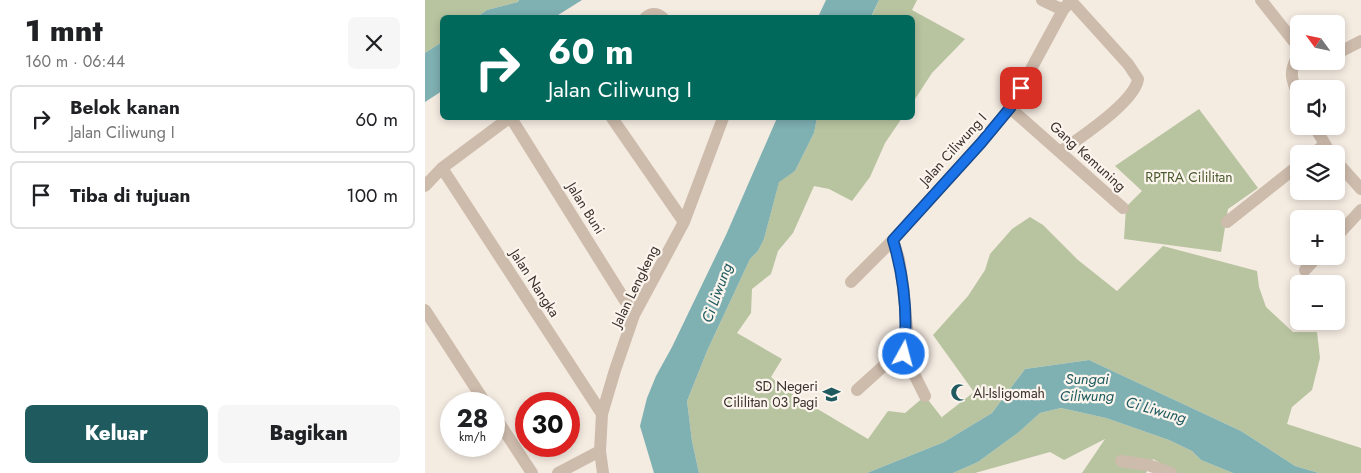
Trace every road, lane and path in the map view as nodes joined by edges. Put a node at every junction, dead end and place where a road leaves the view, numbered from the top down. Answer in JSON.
{"nodes":[{"id":1,"x":1042,"y":0,"type":"edge"},
{"id":2,"x":1261,"y":0,"type":"edge"},
{"id":3,"x":1069,"y":4,"type":"edge"},
{"id":4,"x":1290,"y":37,"type":"edge"},
{"id":5,"x":1361,"y":41,"type":"edge"},
{"id":6,"x":1345,"y":49,"type":"edge"},
{"id":7,"x":1010,"y":108,"type":"junction"},
{"id":8,"x":507,"y":120,"type":"edge"},
{"id":9,"x":511,"y":120,"type":"edge"},
{"id":10,"x":613,"y":120,"type":"edge"},
{"id":11,"x":722,"y":120,"type":"edge"},
{"id":12,"x":1060,"y":152,"type":"junction"},
{"id":13,"x":442,"y":168,"type":"junction"},
{"id":14,"x":1345,"y":171,"type":"edge"},
{"id":15,"x":1290,"y":172,"type":"edge"},
{"id":16,"x":425,"y":186,"type":"edge"},
{"id":17,"x":1361,"y":189,"type":"edge"},
{"id":18,"x":1123,"y":208,"type":"dead end"},
{"id":19,"x":1361,"y":210,"type":"edge"},
{"id":20,"x":684,"y":222,"type":"junction"},
{"id":21,"x":1227,"y":222,"type":"dead end"},
{"id":22,"x":1345,"y":227,"type":"edge"},
{"id":23,"x":893,"y":240,"type":"junction"},
{"id":24,"x":1310,"y":265,"type":"edge"},
{"id":25,"x":1305,"y":270,"type":"dead end"},
{"id":26,"x":851,"y":282,"type":"dead end"},
{"id":27,"x":425,"y":310,"type":"edge"},
{"id":28,"x":634,"y":315,"type":"junction"},
{"id":29,"x":904,"y":354,"type":"junction"},
{"id":30,"x":857,"y":390,"type":"dead end"},
{"id":31,"x":478,"y":392,"type":"edge"},
{"id":32,"x":925,"y":396,"type":"dead end"},
{"id":33,"x":602,"y":414,"type":"junction"},
{"id":34,"x":505,"y":432,"type":"edge"},
{"id":35,"x":600,"y":451,"type":"junction"},
{"id":36,"x":1121,"y":461,"type":"dead end"},
{"id":37,"x":532,"y":473,"type":"edge"},
{"id":38,"x":558,"y":473,"type":"edge"},
{"id":39,"x":603,"y":473,"type":"edge"},
{"id":40,"x":1171,"y":473,"type":"edge"}],
"edges":[{"from":1,"to":3,"type":"street"},
{"from":2,"to":4,"type":"street"},
{"from":3,"to":7,"type":"street","name":"Jalan Ciliwung I"},
{"from":3,"to":12,"type":"street"},
{"from":5,"to":6,"type":"street"},
{"from":7,"to":12,"type":"street","name":"Gang Kemuning"},
{"from":7,"to":23,"type":"street","name":"Jalan Ciliwung I"},
{"from":8,"to":13,"type":"street"},
{"from":9,"to":28,"type":"street","name":"Jalan Buni"},
{"from":10,"to":20,"type":"street"},
{"from":11,"to":20,"type":"street","name":"Jalan Lengkeng"},
{"from":12,"to":18,"type":"street","name":"Gang Kemuning"},
{"from":13,"to":16,"type":"street"},
{"from":13,"to":33,"type":"street","name":"Jalan Nangka"},
{"from":14,"to":17,"type":"street"},
{"from":15,"to":21,"type":"street"},
{"from":19,"to":22,"type":"street"},
{"from":20,"to":28,"type":"street","name":"Jalan Lengkeng"},
{"from":23,"to":26,"type":"street","name":"Jalan Ciliwung I"},
{"from":23,"to":29,"type":"street"},
{"from":24,"to":25,"type":"street"},
{"from":27,"to":31,"type":"street"},
{"from":28,"to":33,"type":"street","name":"Jalan Lengkeng"},
{"from":29,"to":30,"type":"street"},
{"from":29,"to":32,"type":"street"},
{"from":33,"to":35,"type":"street","name":"Jalan Lengkeng"},
{"from":34,"to":37,"type":"street"},
{"from":35,"to":38,"type":"street"},
{"from":35,"to":39,"type":"street","name":"Jalan Lengkeng"},
{"from":36,"to":40,"type":"street"}]}
